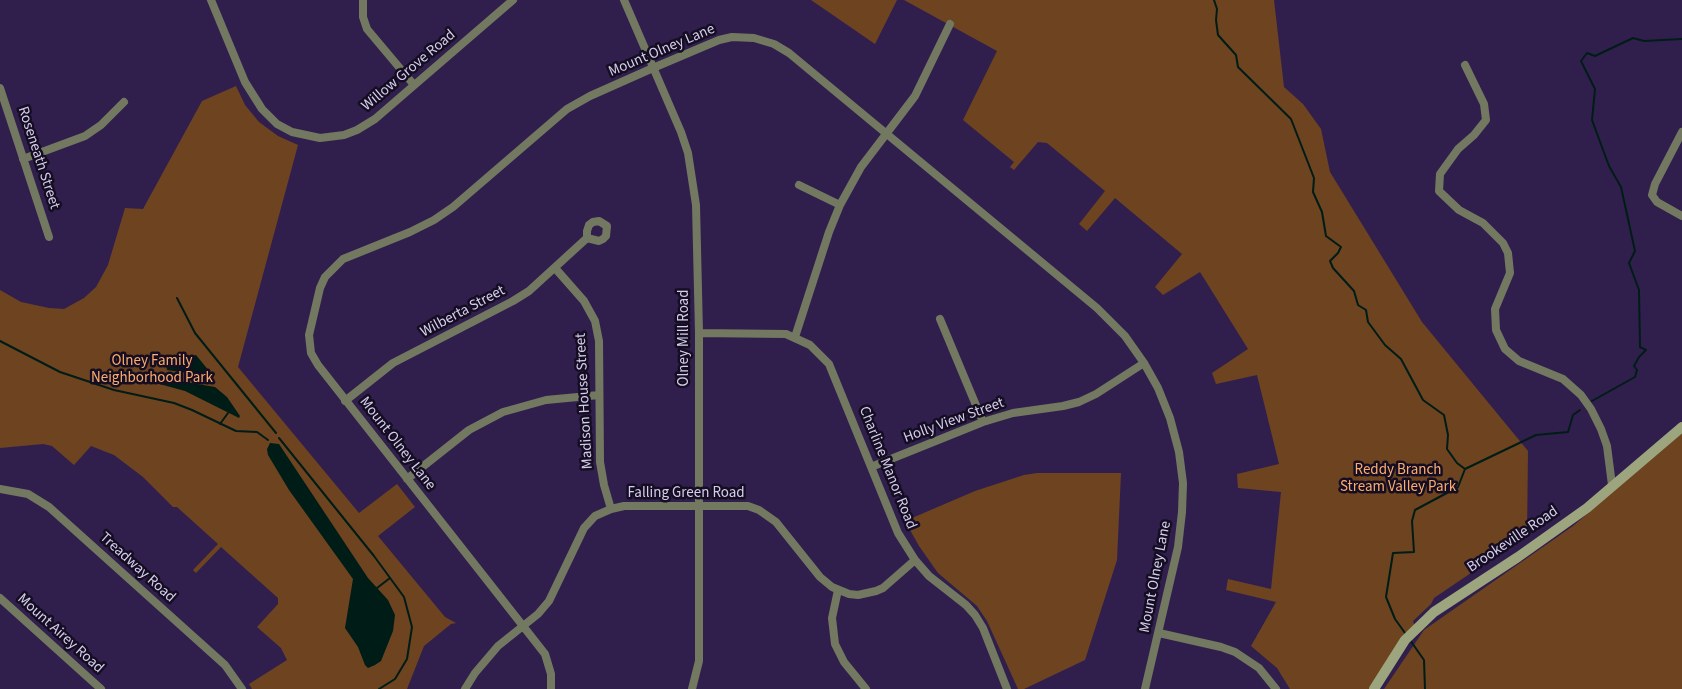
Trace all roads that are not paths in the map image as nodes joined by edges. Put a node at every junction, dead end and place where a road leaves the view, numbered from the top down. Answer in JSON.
{"nodes":[{"id":1,"x":211,"y":0,"type":"edge"},
{"id":2,"x":363,"y":0,"type":"edge"},
{"id":3,"x":513,"y":0,"type":"edge"},
{"id":4,"x":624,"y":0,"type":"edge"},
{"id":5,"x":950,"y":24,"type":"dead end"},
{"id":6,"x":1465,"y":65,"type":"dead end"},
{"id":7,"x":654,"y":68,"type":"junction"},
{"id":8,"x":414,"y":85,"type":"junction"},
{"id":9,"x":0,"y":88,"type":"edge"},
{"id":10,"x":123,"y":102,"type":"dead end"},
{"id":11,"x":1682,"y":132,"type":"edge"},
{"id":12,"x":888,"y":134,"type":"junction"},
{"id":13,"x":23,"y":159,"type":"junction"},
{"id":14,"x":799,"y":185,"type":"dead end"},
{"id":15,"x":840,"y":205,"type":"junction"},
{"id":16,"x":1682,"y":216,"type":"edge"},
{"id":17,"x":49,"y":237,"type":"dead end"},
{"id":18,"x":587,"y":238,"type":"dead end"},
{"id":19,"x":555,"y":268,"type":"junction"},
{"id":20,"x":940,"y":319,"type":"dead end"},
{"id":21,"x":699,"y":333,"type":"junction"},
{"id":22,"x":795,"y":337,"type":"junction"},
{"id":23,"x":1144,"y":363,"type":"junction"},
{"id":24,"x":599,"y":395,"type":"junction"},
{"id":25,"x":345,"y":401,"type":"junction"},
{"id":26,"x":983,"y":422,"type":"junction"},
{"id":27,"x":1682,"y":427,"type":"edge"},
{"id":28,"x":871,"y":467,"type":"junction"},
{"id":29,"x":407,"y":479,"type":"junction"},
{"id":30,"x":1612,"y":485,"type":"junction"},
{"id":31,"x":0,"y":489,"type":"edge"},
{"id":32,"x":699,"y":506,"type":"junction"},
{"id":33,"x":611,"y":509,"type":"junction"},
{"id":34,"x":915,"y":560,"type":"junction"},
{"id":35,"x":838,"y":590,"type":"junction"},
{"id":36,"x":0,"y":598,"type":"edge"},
{"id":37,"x":523,"y":627,"type":"junction"},
{"id":38,"x":1159,"y":633,"type":"junction"},
{"id":39,"x":101,"y":689,"type":"edge"},
{"id":40,"x":242,"y":689,"type":"edge"},
{"id":41,"x":465,"y":689,"type":"edge"},
{"id":42,"x":551,"y":689,"type":"edge"},
{"id":43,"x":692,"y":689,"type":"edge"},
{"id":44,"x":866,"y":689,"type":"edge"},
{"id":45,"x":1007,"y":689,"type":"edge"},
{"id":46,"x":1145,"y":689,"type":"edge"},
{"id":47,"x":1276,"y":689,"type":"edge"},
{"id":48,"x":1374,"y":689,"type":"edge"}],
"edges":[{"from":1,"to":8,"type":"street","name":"Willow Grove Road"},
{"from":2,"to":8,"type":"street"},
{"from":3,"to":8,"type":"street","name":"Willow Grove Road"},
{"from":4,"to":7,"type":"street","name":"Olney Mill Road"},
{"from":5,"to":12,"type":"street"},
{"from":6,"to":30,"type":"street"},
{"from":7,"to":12,"type":"street","name":"Mount Olney Lane"},
{"from":7,"to":21,"type":"street","name":"Olney Mill Road"},
{"from":7,"to":25,"type":"street","name":"Mount Olney Lane"},
{"from":9,"to":13,"type":"street","name":"Roseneath Street"},
{"from":10,"to":13,"type":"street"},
{"from":11,"to":16,"type":"street"},
{"from":12,"to":15,"type":"street"},
{"from":12,"to":23,"type":"street","name":"Mount Olney Lane"},
{"from":13,"to":17,"type":"street","name":"Roseneath Street"},
{"from":14,"to":15,"type":"street"},
{"from":15,"to":22,"type":"street"},
{"from":18,"to":19,"type":"street","name":"Wilberta Street"},
{"from":19,"to":24,"type":"street","name":"Madison House Street"},
{"from":19,"to":25,"type":"street","name":"Wilberta Street"},
{"from":20,"to":26,"type":"street"},
{"from":21,"to":22,"type":"street","name":"Charline Manor Road"},
{"from":21,"to":32,"type":"street","name":"Olney Mill Road"},
{"from":22,"to":28,"type":"street","name":"Charline Manor Road"},
{"from":23,"to":26,"type":"street","name":"Holly View Street"},
{"from":23,"to":38,"type":"street","name":"Mount Olney Lane"},
{"from":24,"to":29,"type":"street"},
{"from":24,"to":33,"type":"street","name":"Madison House Street"},
{"from":25,"to":29,"type":"street","name":"Mount Olney Lane"},
{"from":26,"to":28,"type":"street","name":"Holly View Street"},
{"from":27,"to":30,"type":"street","name":"Brookeville Road"},
{"from":28,"to":34,"type":"street","name":"Charline Manor Road"},
{"from":29,"to":37,"type":"street","name":"Mount Olney Lane"},
{"from":30,"to":48,"type":"street","name":"Brookeville Road"},
{"from":31,"to":40,"type":"street","name":"Treadway Road"},
{"from":32,"to":33,"type":"street","name":"Falling Green Road"},
{"from":32,"to":35,"type":"street","name":"Falling Green Road"},
{"from":32,"to":43,"type":"street","name":"Olney Mill Road"},
{"from":33,"to":37,"type":"street","name":"Falling Green Road"},
{"from":34,"to":35,"type":"street"},
{"from":34,"to":45,"type":"street","name":"Charline Manor Road"},
{"from":35,"to":44,"type":"street"},
{"from":36,"to":39,"type":"street","name":"Mount Airey Road"},
{"from":37,"to":41,"type":"street","name":"Falling Green Road"},
{"from":37,"to":42,"type":"street","name":"Mount Olney Lane"},
{"from":38,"to":46,"type":"street","name":"Mount Olney Lane"},
{"from":38,"to":47,"type":"street"}]}
